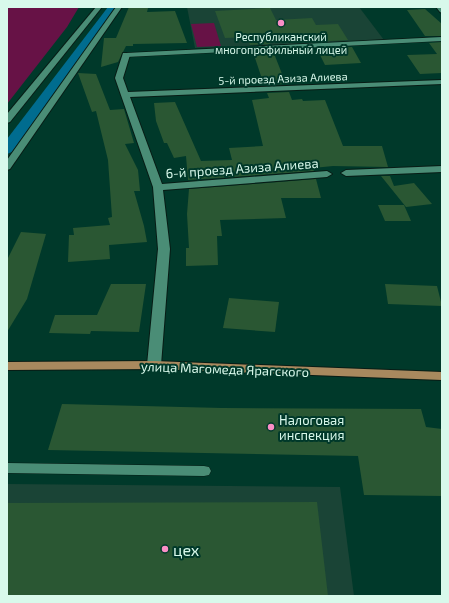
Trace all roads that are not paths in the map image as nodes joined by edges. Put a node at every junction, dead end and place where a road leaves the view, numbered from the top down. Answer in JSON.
{"nodes":[{"id":1,"x":99,"y":7,"type":"edge"},
{"id":2,"x":119,"y":7,"type":"edge"},
{"id":3,"x":439,"y":7,"type":"edge"},
{"id":4,"x":442,"y":11,"type":"edge"},
{"id":5,"x":442,"y":38,"type":"edge"},
{"id":6,"x":126,"y":55,"type":"joint"},
{"id":7,"x":442,"y":82,"type":"edge"},
{"id":8,"x":125,"y":95,"type":"junction"},
{"id":9,"x":7,"y":120,"type":"edge"},
{"id":10,"x":7,"y":167,"type":"edge"},
{"id":11,"x":442,"y":169,"type":"edge"},
{"id":12,"x":346,"y":173,"type":"dead end"},
{"id":13,"x":327,"y":174,"type":"dead end"},
{"id":14,"x":158,"y":187,"type":"junction"},
{"id":15,"x":154,"y":365,"type":"junction"},
{"id":16,"x":7,"y":366,"type":"edge"},
{"id":17,"x":442,"y":376,"type":"edge"},
{"id":18,"x":7,"y":468,"type":"edge"},
{"id":19,"x":204,"y":471,"type":"dead end"}],
"edges":[{"from":1,"to":9,"type":"street"},
{"from":2,"to":10,"type":"street"},
{"from":3,"to":4,"type":"street"},
{"from":5,"to":6,"type":"lane"},
{"from":6,"to":8,"type":"street"},
{"from":7,"to":8,"type":"street","name":"5-й проезд Азиза Алиева"},
{"from":8,"to":14,"type":"street"},
{"from":11,"to":12,"type":"street"},
{"from":13,"to":14,"type":"street","name":"6-й проезд Азиза Алиева"},
{"from":14,"to":15,"type":"street"},
{"from":15,"to":16,"type":"main road","name":"улица Магомеда Ярагского"},
{"from":15,"to":17,"type":"main road","name":"улица Магомеда Ярагского"},
{"from":18,"to":19,"type":"lane"}]}
